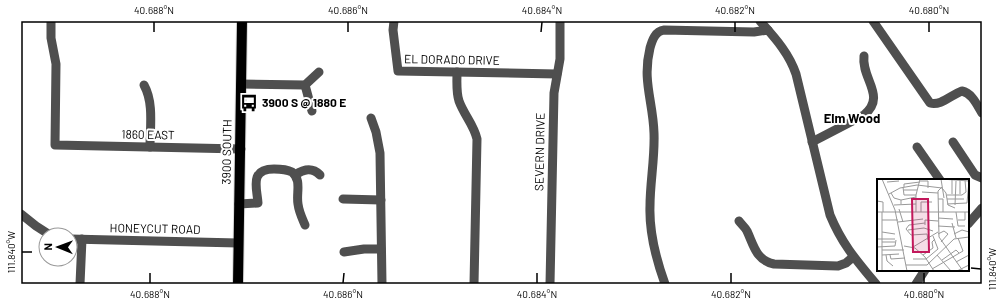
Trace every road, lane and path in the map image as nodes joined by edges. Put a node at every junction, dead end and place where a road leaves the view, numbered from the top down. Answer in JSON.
{"nodes":[{"id":1,"x":51,"y":21,"type":"edge"},
{"id":2,"x":242,"y":21,"type":"edge"},
{"id":3,"x":394,"y":21,"type":"edge"},
{"id":4,"x":560,"y":21,"type":"edge"},
{"id":5,"x":760,"y":21,"type":"edge"},
{"id":6,"x":873,"y":21,"type":"edge"},
{"id":7,"x":768,"y":30,"type":"junction"},
{"id":8,"x":864,"y":56,"type":"dead end"},
{"id":9,"x":319,"y":72,"type":"dead end"},
{"id":10,"x":457,"y":72,"type":"junction"},
{"id":11,"x":557,"y":74,"type":"junction"},
{"id":12,"x":241,"y":84,"type":"junction"},
{"id":13,"x":144,"y":85,"type":"dead end"},
{"id":14,"x":305,"y":85,"type":"junction"},
{"id":15,"x":312,"y":111,"type":"dead end"},
{"id":16,"x":982,"y":113,"type":"edge"},
{"id":17,"x":371,"y":118,"type":"dead end"},
{"id":18,"x":812,"y":142,"type":"junction"},
{"id":19,"x":953,"y":142,"type":"dead end"},
{"id":20,"x":150,"y":147,"type":"junction"},
{"id":21,"x":917,"y":147,"type":"dead end"},
{"id":22,"x":241,"y":149,"type":"junction"},
{"id":23,"x":295,"y":175,"type":"junction"},
{"id":24,"x":320,"y":175,"type":"dead end"},
{"id":25,"x":982,"y":178,"type":"edge"},
{"id":26,"x":939,"y":179,"type":"edge"},
{"id":27,"x":343,"y":199,"type":"dead end"},
{"id":28,"x":381,"y":200,"type":"junction"},
{"id":29,"x":239,"y":204,"type":"junction"},
{"id":30,"x":982,"y":208,"type":"edge"},
{"id":31,"x":21,"y":214,"type":"edge"},
{"id":32,"x":739,"y":221,"type":"dead end"},
{"id":33,"x":969,"y":222,"type":"edge"},
{"id":34,"x":305,"y":225,"type":"dead end"},
{"id":35,"x":38,"y":227,"type":"edge"},
{"id":36,"x":78,"y":240,"type":"edge"},
{"id":37,"x":82,"y":240,"type":"junction"},
{"id":38,"x":238,"y":243,"type":"junction"},
{"id":39,"x":381,"y":249,"type":"junction"},
{"id":40,"x":344,"y":252,"type":"dead end"},
{"id":41,"x":853,"y":257,"type":"junction"},
{"id":42,"x":924,"y":271,"type":"edge"},
{"id":43,"x":80,"y":284,"type":"edge"},
{"id":44,"x":238,"y":284,"type":"edge"},
{"id":45,"x":382,"y":284,"type":"edge"},
{"id":46,"x":474,"y":284,"type":"edge"},
{"id":47,"x":550,"y":284,"type":"edge"},
{"id":48,"x":665,"y":284,"type":"edge"},
{"id":49,"x":876,"y":284,"type":"edge"},
{"id":50,"x":916,"y":284,"type":"edge"}],
"edges":[{"from":1,"to":20,"type":"street","name":"1860 EAST"},
{"from":2,"to":12,"type":"main road","name":"3900 SOUTH"},
{"from":3,"to":10,"type":"street","name":"EL DORADO DRIVE"},
{"from":4,"to":11,"type":"street","name":"SEVERN DRIVE"},
{"from":5,"to":7,"type":"street"},
{"from":6,"to":16,"type":"street"},
{"from":7,"to":18,"type":"street"},
{"from":7,"to":48,"type":"street"},
{"from":8,"to":18,"type":"street"},
{"from":9,"to":14,"type":"street"},
{"from":10,"to":11,"type":"street","name":"EL DORADO DRIVE"},
{"from":10,"to":46,"type":"street"},
{"from":11,"to":47,"type":"street","name":"SEVERN DRIVE"},
{"from":12,"to":14,"type":"street"},
{"from":12,"to":22,"type":"main road","name":"3900 SOUTH"},
{"from":13,"to":20,"type":"street"},
{"from":14,"to":15,"type":"street"},
{"from":17,"to":28,"type":"street"},
{"from":18,"to":41,"type":"street"},
{"from":19,"to":25,"type":"street"},
{"from":20,"to":22,"type":"street","name":"1860 EAST"},
{"from":21,"to":26,"type":"street"},
{"from":22,"to":29,"type":"main road","name":"3900 SOUTH"},
{"from":23,"to":24,"type":"street"},
{"from":23,"to":29,"type":"street"},
{"from":23,"to":34,"type":"street"},
{"from":27,"to":28,"type":"street"},
{"from":28,"to":39,"type":"street"},
{"from":29,"to":38,"type":"main road","name":"3900 SOUTH"},
{"from":30,"to":33,"type":"street"},
{"from":31,"to":35,"type":"street"},
{"from":32,"to":41,"type":"street"},
{"from":36,"to":37,"type":"street","name":"HONEYCUT ROAD"},
{"from":37,"to":38,"type":"street","name":"HONEYCUT ROAD"},
{"from":37,"to":43,"type":"street"},
{"from":38,"to":44,"type":"main road","name":"3900 SOUTH"},
{"from":39,"to":40,"type":"street"},
{"from":39,"to":45,"type":"street"},
{"from":41,"to":49,"type":"street"},
{"from":42,"to":50,"type":"street"}]}
